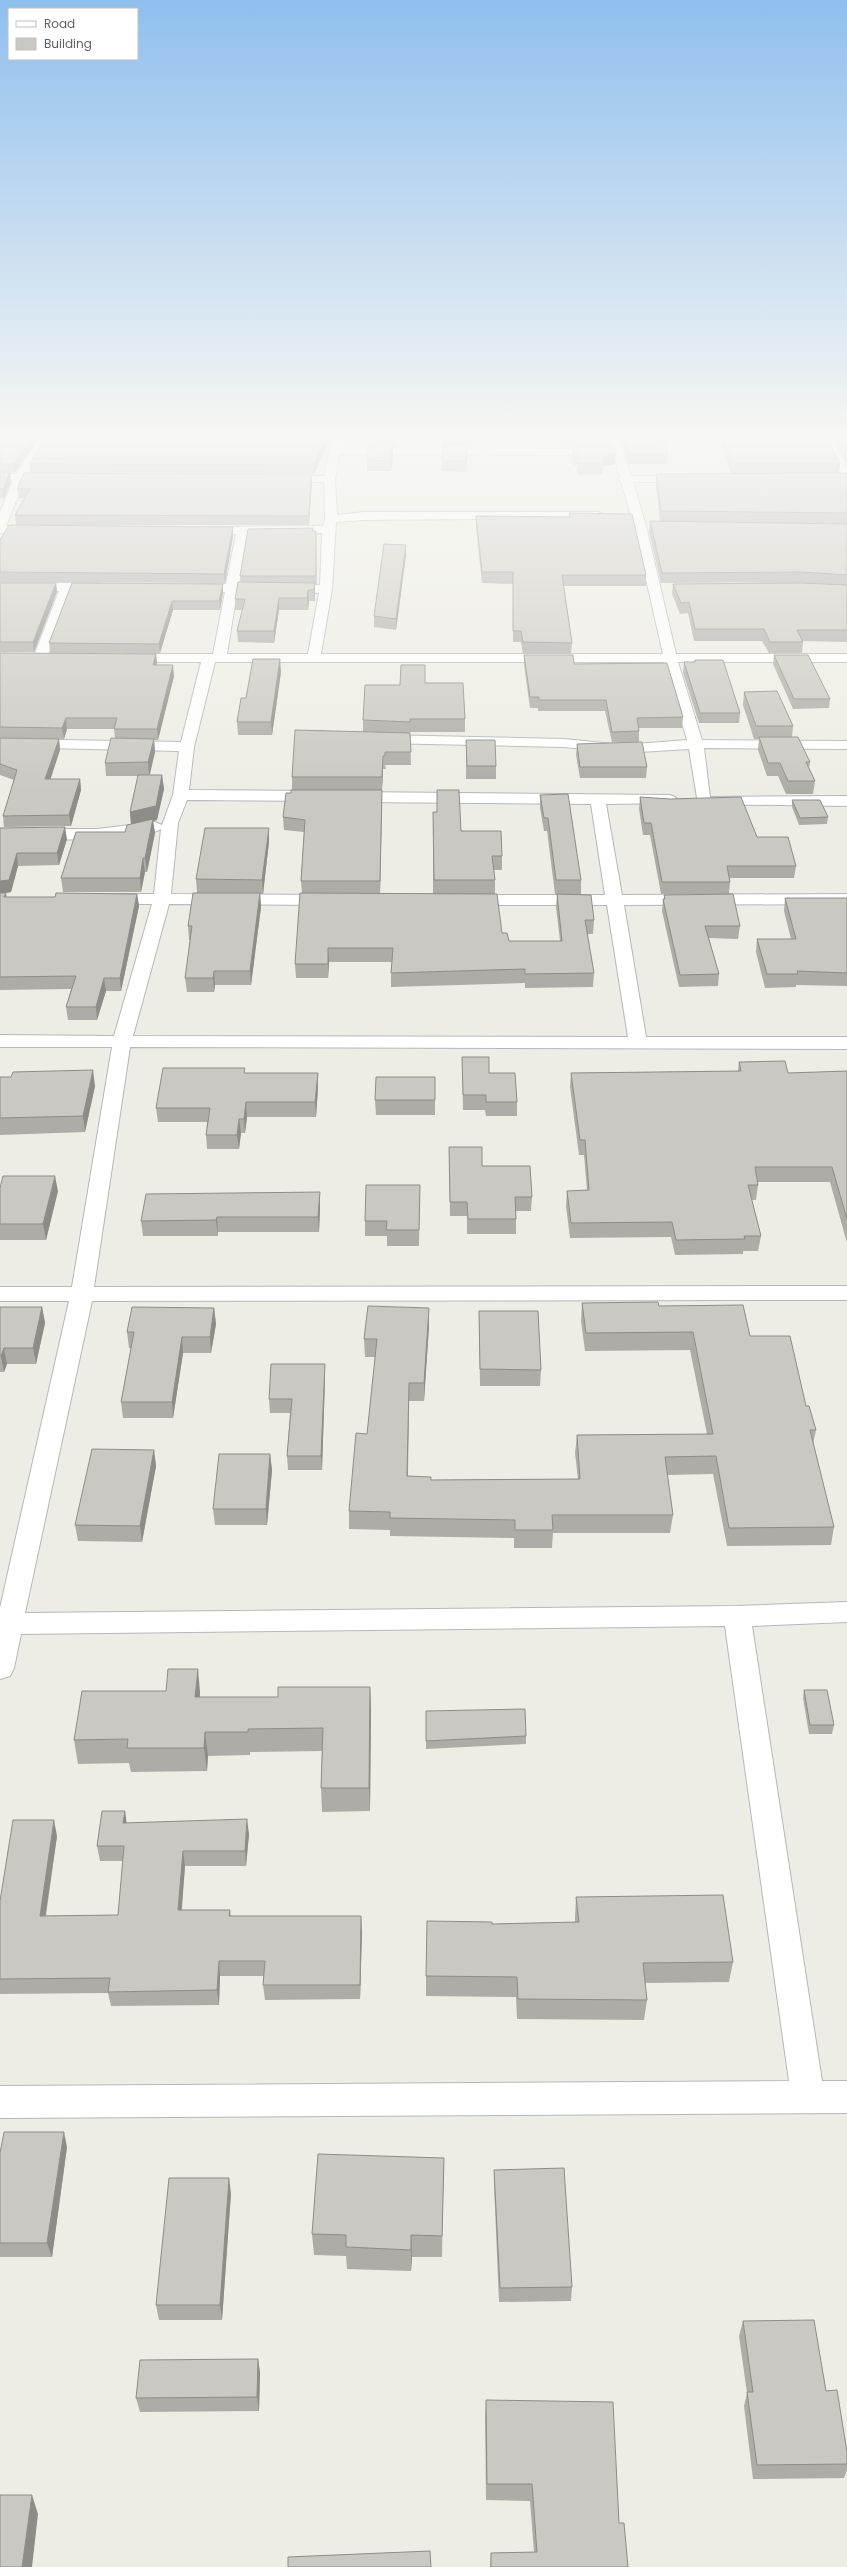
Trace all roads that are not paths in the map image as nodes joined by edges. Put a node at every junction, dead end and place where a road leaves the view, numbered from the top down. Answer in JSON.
{"nodes":[{"id":1,"x":237,"y":554,"type":"edge"},
{"id":2,"x":328,"y":554,"type":"edge"},
{"id":3,"x":646,"y":554,"type":"edge"},
{"id":4,"x":0,"y":587,"type":"edge"},
{"id":5,"x":68,"y":587,"type":"junction"},
{"id":6,"x":114,"y":587,"type":"edge"},
{"id":7,"x":184,"y":588,"type":"edge"},
{"id":8,"x":230,"y":588,"type":"junction"},
{"id":9,"x":326,"y":589,"type":"junction"},
{"id":10,"x":654,"y":589,"type":"junction"},
{"id":11,"x":669,"y":589,"type":"dead end"},
{"id":12,"x":24,"y":658,"type":"edge"},
{"id":13,"x":40,"y":658,"type":"junction"},
{"id":14,"x":55,"y":658,"type":"edge"},
{"id":15,"x":109,"y":658,"type":"edge"},
{"id":16,"x":214,"y":658,"type":"junction"},
{"id":17,"x":314,"y":658,"type":"junction"},
{"id":18,"x":847,"y":658,"type":"edge"},
{"id":19,"x":672,"y":660,"type":"junction"},
{"id":20,"x":365,"y":738,"type":"edge"},
{"id":21,"x":0,"y":743,"type":"edge"},
{"id":22,"x":696,"y":744,"type":"junction"},
{"id":23,"x":847,"y":745,"type":"edge"},
{"id":24,"x":187,"y":747,"type":"junction"},
{"id":25,"x":181,"y":795,"type":"junction"},
{"id":26,"x":598,"y":800,"type":"junction"},
{"id":27,"x":703,"y":801,"type":"junction"},
{"id":28,"x":847,"y":801,"type":"edge"},
{"id":29,"x":170,"y":824,"type":"junction"},
{"id":30,"x":0,"y":834,"type":"edge"},
{"id":31,"x":92,"y":899,"type":"edge"},
{"id":32,"x":162,"y":899,"type":"junction"},
{"id":33,"x":847,"y":899,"type":"edge"},
{"id":34,"x":345,"y":900,"type":"edge"},
{"id":35,"x":448,"y":900,"type":"edge"},
{"id":36,"x":616,"y":901,"type":"junction"},
{"id":37,"x":0,"y":1041,"type":"edge"},
{"id":38,"x":122,"y":1041,"type":"junction"},
{"id":39,"x":847,"y":1042,"type":"edge"},
{"id":40,"x":638,"y":1043,"type":"junction"},
{"id":41,"x":847,"y":1293,"type":"edge"},
{"id":42,"x":0,"y":1294,"type":"edge"},
{"id":43,"x":82,"y":1294,"type":"junction"},
{"id":44,"x":847,"y":1612,"type":"edge"},
{"id":45,"x":737,"y":1616,"type":"junction"},
{"id":46,"x":4,"y":1624,"type":"edge"},
{"id":47,"x":0,"y":1668,"type":"edge"},
{"id":48,"x":808,"y":2097,"type":"junction"},
{"id":49,"x":847,"y":2097,"type":"edge"},
{"id":50,"x":0,"y":2102,"type":"edge"}],
"edges":[{"from":1,"to":8,"type":"street"},
{"from":2,"to":9,"type":"street"},
{"from":3,"to":10,"type":"street"},
{"from":4,"to":5,"type":"street"},
{"from":5,"to":6,"type":"street"},
{"from":5,"to":13,"type":"street"},
{"from":7,"to":8,"type":"street"},
{"from":8,"to":9,"type":"street"},
{"from":8,"to":16,"type":"street"},
{"from":9,"to":17,"type":"street"},
{"from":10,"to":11,"type":"street"},
{"from":10,"to":19,"type":"street"},
{"from":12,"to":13,"type":"street"},
{"from":13,"to":14,"type":"street"},
{"from":15,"to":16,"type":"street"},
{"from":16,"to":17,"type":"street"},
{"from":16,"to":24,"type":"street"},
{"from":17,"to":19,"type":"street"},
{"from":18,"to":19,"type":"street"},
{"from":19,"to":22,"type":"street"},
{"from":20,"to":22,"type":"street"},
{"from":21,"to":24,"type":"street"},
{"from":22,"to":23,"type":"street"},
{"from":22,"to":27,"type":"street"},
{"from":24,"to":25,"type":"street"},
{"from":25,"to":26,"type":"street"},
{"from":25,"to":29,"type":"street"},
{"from":26,"to":27,"type":"street"},
{"from":26,"to":36,"type":"street"},
{"from":27,"to":28,"type":"street"},
{"from":29,"to":30,"type":"street"},
{"from":29,"to":32,"type":"street"},
{"from":31,"to":32,"type":"street"},
{"from":32,"to":34,"type":"street"},
{"from":32,"to":38,"type":"street"},
{"from":33,"to":36,"type":"street"},
{"from":35,"to":36,"type":"street"},
{"from":36,"to":40,"type":"street"},
{"from":37,"to":38,"type":"street"},
{"from":38,"to":40,"type":"street"},
{"from":38,"to":43,"type":"street"},
{"from":39,"to":40,"type":"street"},
{"from":41,"to":43,"type":"street"},
{"from":42,"to":43,"type":"street"},
{"from":43,"to":46,"type":"street"},
{"from":44,"to":45,"type":"street"},
{"from":45,"to":46,"type":"street"},
{"from":45,"to":48,"type":"street"},
{"from":46,"to":47,"type":"street"},
{"from":48,"to":49,"type":"street"},
{"from":48,"to":50,"type":"street"}]}
